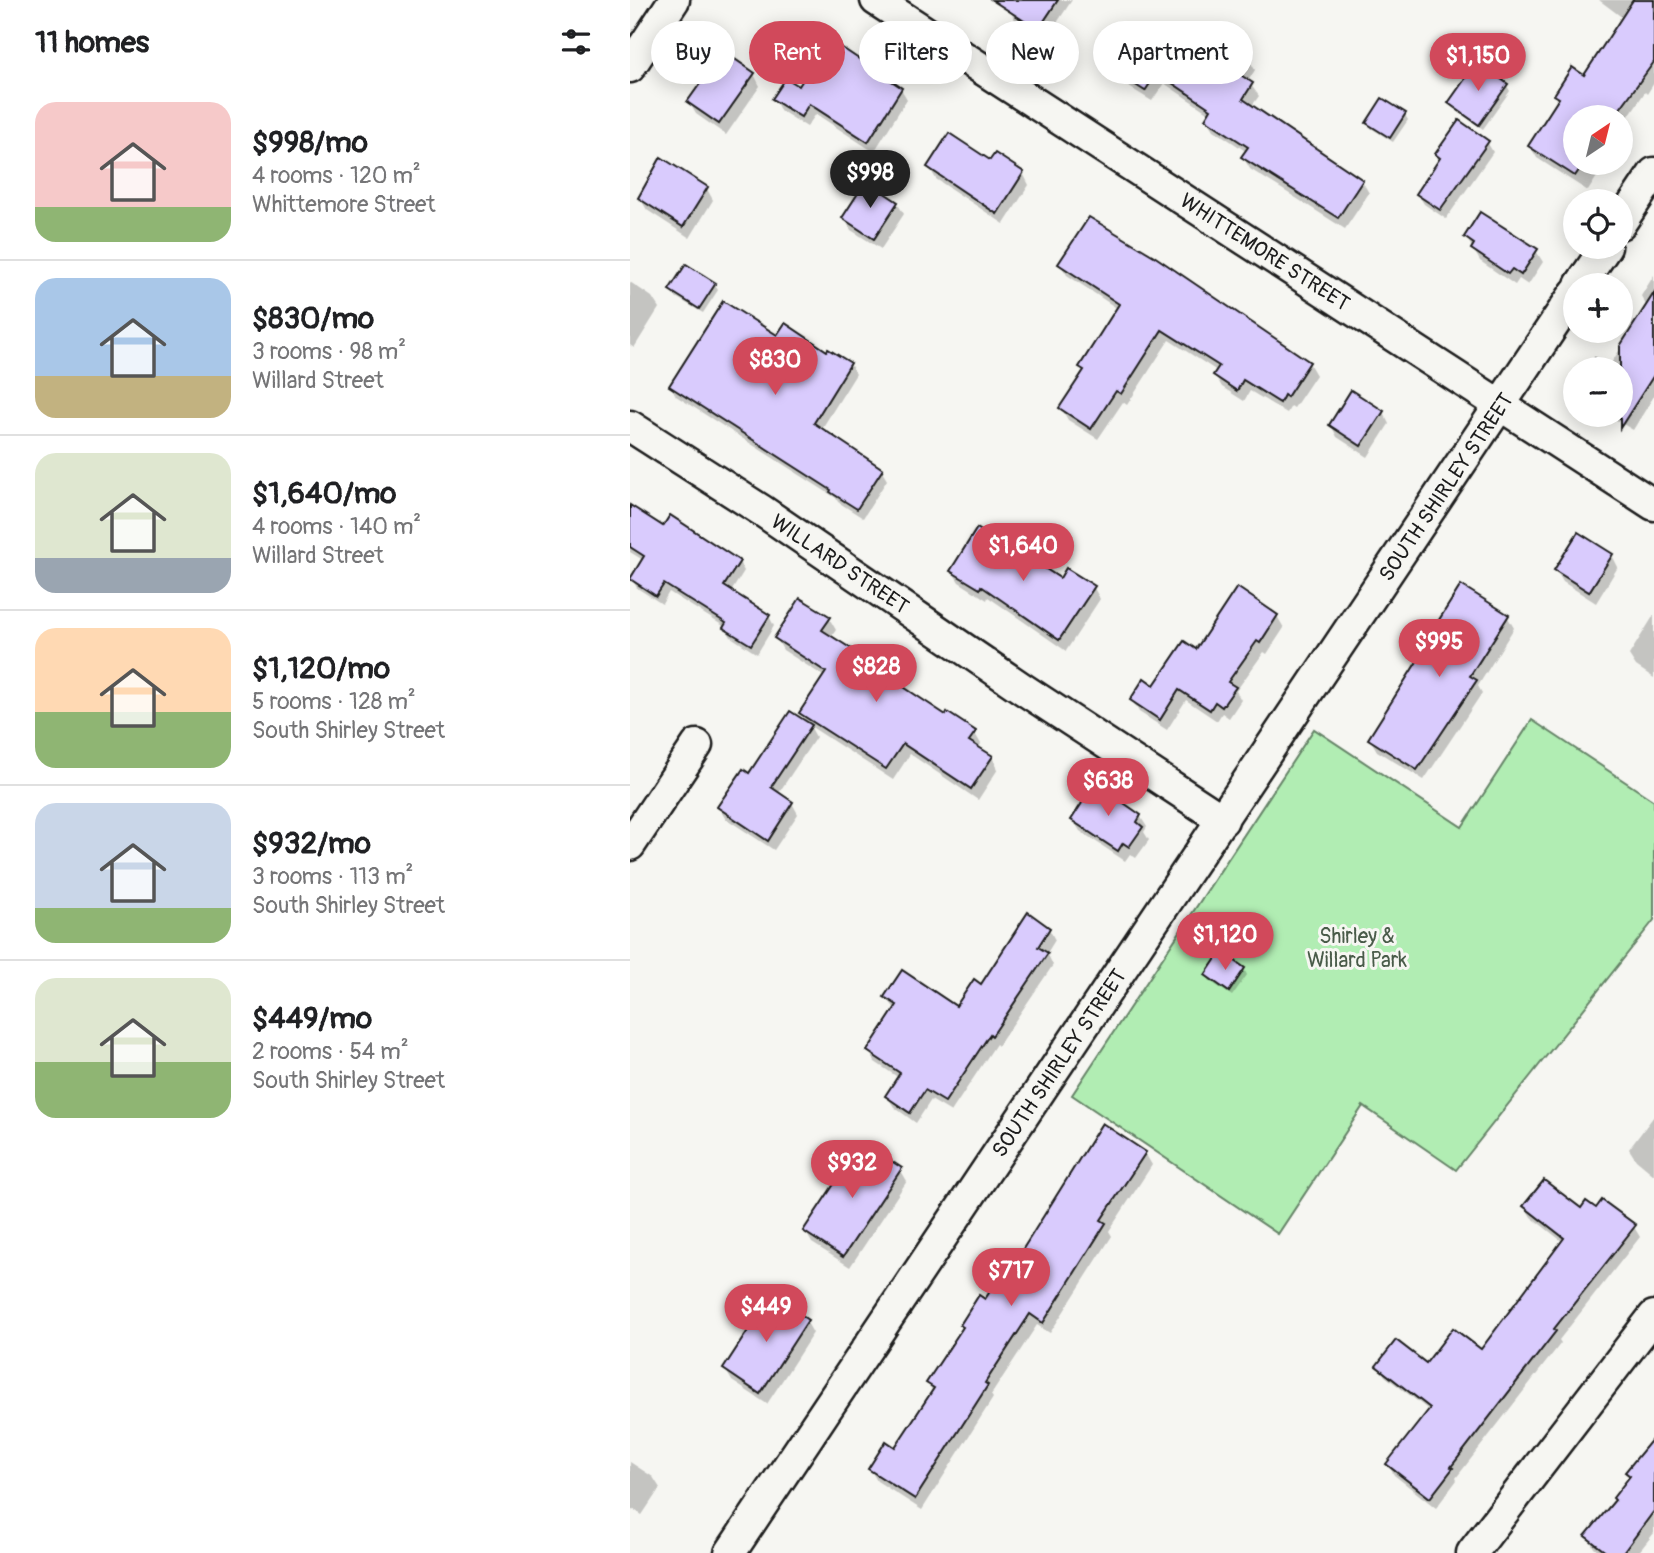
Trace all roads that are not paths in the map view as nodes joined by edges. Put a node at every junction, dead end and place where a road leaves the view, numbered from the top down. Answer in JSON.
{"nodes":[{"id":1,"x":674,"y":0,"type":"edge"},
{"id":2,"x":876,"y":0,"type":"edge"},
{"id":3,"x":630,"y":67,"type":"edge"},
{"id":4,"x":1654,"y":173,"type":"edge"},
{"id":5,"x":1633,"y":204,"type":"edge"},
{"id":6,"x":1563,"y":311,"type":"edge"},
{"id":7,"x":1501,"y":405,"type":"junction"},
{"id":8,"x":630,"y":426,"type":"edge"},
{"id":9,"x":1654,"y":505,"type":"edge"},
{"id":10,"x":697,"y":745,"type":"dead end"},
{"id":11,"x":1223,"y":820,"type":"junction"},
{"id":12,"x":630,"y":845,"type":"edge"},
{"id":13,"x":1654,"y":1317,"type":"edge"},
{"id":14,"x":730,"y":1553,"type":"edge"},
{"id":15,"x":1472,"y":1553,"type":"edge"}],
"edges":[{"from":1,"to":3,"type":"street"},
{"from":2,"to":7,"type":"street","name":"WHITTEMORE STREET"},
{"from":4,"to":5,"type":"street"},
{"from":6,"to":7,"type":"street","name":"SOUTH SHIRLEY STREET"},
{"from":7,"to":9,"type":"street","name":"WHITTEMORE STREET"},
{"from":7,"to":11,"type":"street","name":"SOUTH SHIRLEY STREET"},
{"from":8,"to":11,"type":"street","name":"WILLARD STREET"},
{"from":10,"to":12,"type":"street"},
{"from":11,"to":14,"type":"street","name":"SOUTH SHIRLEY STREET"},
{"from":13,"to":15,"type":"street"}]}
